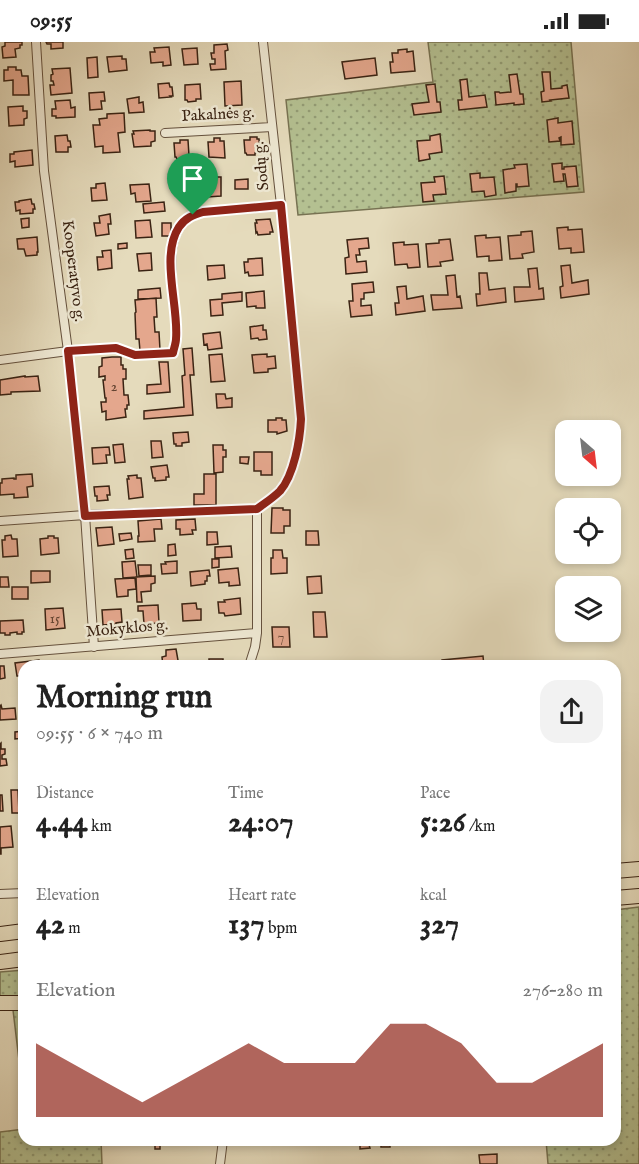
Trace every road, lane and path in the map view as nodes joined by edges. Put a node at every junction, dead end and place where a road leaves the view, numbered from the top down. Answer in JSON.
{"nodes":[{"id":1,"x":36,"y":42,"type":"edge"},
{"id":2,"x":263,"y":42,"type":"edge"},
{"id":3,"x":272,"y":127,"type":"junction"},
{"id":4,"x":165,"y":133,"type":"dead end"},
{"id":5,"x":281,"y":205,"type":"junction"},
{"id":6,"x":68,"y":351,"type":"junction"},
{"id":7,"x":0,"y":360,"type":"edge"},
{"id":8,"x":257,"y":509,"type":"junction"},
{"id":9,"x":85,"y":516,"type":"junction"},
{"id":10,"x":0,"y":520,"type":"edge"},
{"id":11,"x":257,"y":633,"type":"junction"},
{"id":12,"x":94,"y":647,"type":"junction"},
{"id":13,"x":0,"y":654,"type":"edge"},
{"id":14,"x":251,"y":660,"type":"edge"},
{"id":15,"x":639,"y":869,"type":"edge"},
{"id":16,"x":621,"y":870,"type":"edge"},
{"id":17,"x":18,"y":893,"type":"edge"},
{"id":18,"x":0,"y":894,"type":"edge"},
{"id":19,"x":639,"y":896,"type":"edge"},
{"id":20,"x":621,"y":898,"type":"edge"},
{"id":21,"x":18,"y":932,"type":"edge"},
{"id":22,"x":0,"y":934,"type":"edge"},
{"id":23,"x":18,"y":960,"type":"edge"},
{"id":24,"x":0,"y":962,"type":"edge"},
{"id":25,"x":0,"y":1003,"type":"edge"},
{"id":26,"x":18,"y":1003,"type":"edge"},
{"id":27,"x":222,"y":1146,"type":"edge"},
{"id":28,"x":220,"y":1164,"type":"edge"}],
"edges":[{"from":1,"to":6,"type":"street","name":"Kooperatyvo g."},
{"from":2,"to":3,"type":"street","name":"Sodų g."},
{"from":3,"to":4,"type":"street","name":"Pakalnės g."},
{"from":3,"to":5,"type":"street","name":"Sodų g."},
{"from":5,"to":6,"type":"street"},
{"from":5,"to":8,"type":"street","name":"Sodų g."},
{"from":6,"to":7,"type":"street"},
{"from":6,"to":9,"type":"street","name":"Kooperatyvo g."},
{"from":8,"to":9,"type":"street"},
{"from":8,"to":11,"type":"street"},
{"from":9,"to":10,"type":"street"},
{"from":9,"to":12,"type":"street","name":"Kooperatyvo g."},
{"from":11,"to":12,"type":"street","name":"Mokyklos g."},
{"from":11,"to":14,"type":"street"},
{"from":12,"to":13,"type":"street","name":"Mokyklos g."},
{"from":15,"to":16,"type":"highway"},
{"from":17,"to":18,"type":"street"},
{"from":19,"to":20,"type":"highway"},
{"from":21,"to":22,"type":"highway"},
{"from":23,"to":24,"type":"highway"},
{"from":25,"to":26,"type":"highway"},
{"from":27,"to":28,"type":"street"}]}
